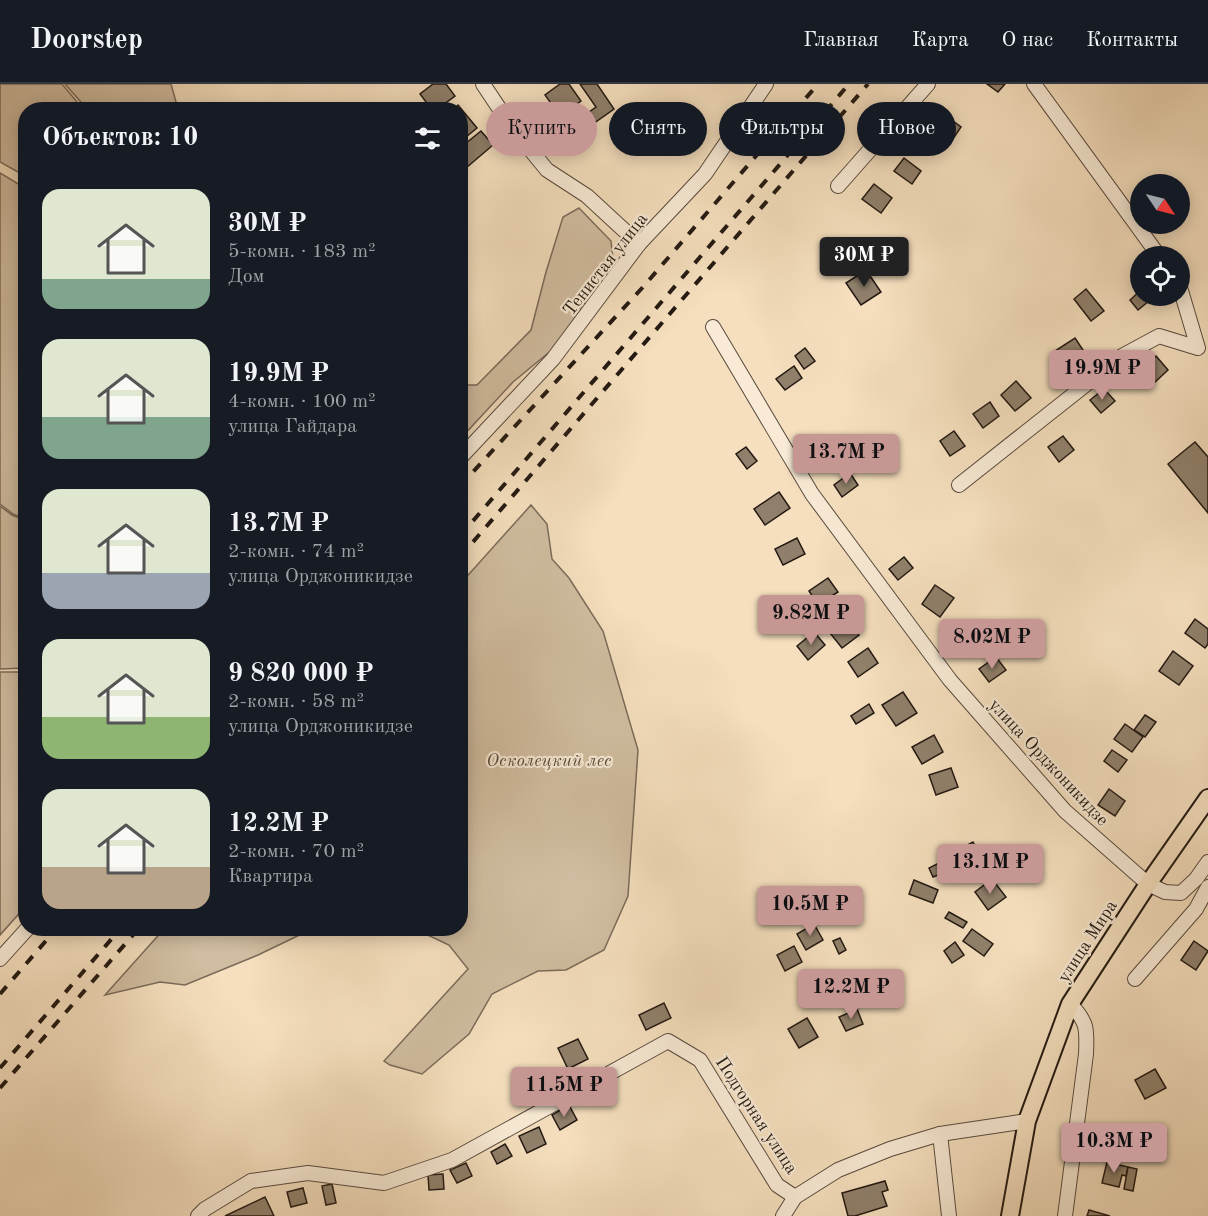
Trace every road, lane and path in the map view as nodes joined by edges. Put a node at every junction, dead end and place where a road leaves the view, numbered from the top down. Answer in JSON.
{"nodes":[{"id":1,"x":483,"y":84,"type":"edge"},
{"id":2,"x":766,"y":84,"type":"edge"},
{"id":3,"x":928,"y":84,"type":"edge"},
{"id":4,"x":1034,"y":84,"type":"edge"},
{"id":5,"x":838,"y":186,"type":"dead end"},
{"id":6,"x":639,"y":244,"type":"junction"},
{"id":7,"x":1152,"y":246,"type":"edge"},
{"id":8,"x":1187,"y":306,"type":"edge"},
{"id":9,"x":712,"y":327,"type":"dead end"},
{"id":10,"x":1203,"y":351,"type":"edge"},
{"id":11,"x":468,"y":449,"type":"edge"},
{"id":12,"x":959,"y":485,"type":"dead end"},
{"id":13,"x":1208,"y":798,"type":"edge"},
{"id":14,"x":1208,"y":862,"type":"edge"},
{"id":15,"x":1148,"y":884,"type":"junction"},
{"id":16,"x":1208,"y":887,"type":"edge"},
{"id":17,"x":21,"y":936,"type":"edge"},
{"id":18,"x":0,"y":959,"type":"edge"},
{"id":19,"x":1135,"y":979,"type":"dead end"},
{"id":20,"x":1070,"y":1004,"type":"junction"},
{"id":21,"x":1026,"y":1121,"type":"junction"},
{"id":22,"x":940,"y":1134,"type":"junction"},
{"id":23,"x":795,"y":1197,"type":"junction"},
{"id":24,"x":198,"y":1216,"type":"edge"},
{"id":25,"x":783,"y":1216,"type":"edge"},
{"id":26,"x":950,"y":1216,"type":"edge"},
{"id":27,"x":1010,"y":1216,"type":"edge"},
{"id":28,"x":1065,"y":1216,"type":"edge"}],
"edges":[{"from":1,"to":6,"type":"street"},
{"from":2,"to":6,"type":"street","name":"Тенистая улица"},
{"from":3,"to":5,"type":"street"},
{"from":4,"to":7,"type":"street"},
{"from":6,"to":11,"type":"street","name":"Тенистая улица"},
{"from":8,"to":10,"type":"street"},
{"from":9,"to":15,"type":"street","name":"улица Орджоникидзе"},
{"from":10,"to":12,"type":"street"},
{"from":13,"to":15,"type":"main road","name":"улица Мира"},
{"from":14,"to":15,"type":"street"},
{"from":15,"to":20,"type":"main road","name":"улица Мира"},
{"from":16,"to":19,"type":"street"},
{"from":17,"to":18,"type":"street"},
{"from":20,"to":21,"type":"main road","name":"улица Мира"},
{"from":20,"to":28,"type":"street"},
{"from":21,"to":22,"type":"street"},
{"from":21,"to":27,"type":"main road","name":"улица Мира"},
{"from":22,"to":23,"type":"street"},
{"from":22,"to":26,"type":"street"},
{"from":23,"to":24,"type":"street","name":"Подгорная улица"},
{"from":23,"to":25,"type":"street"}]}
